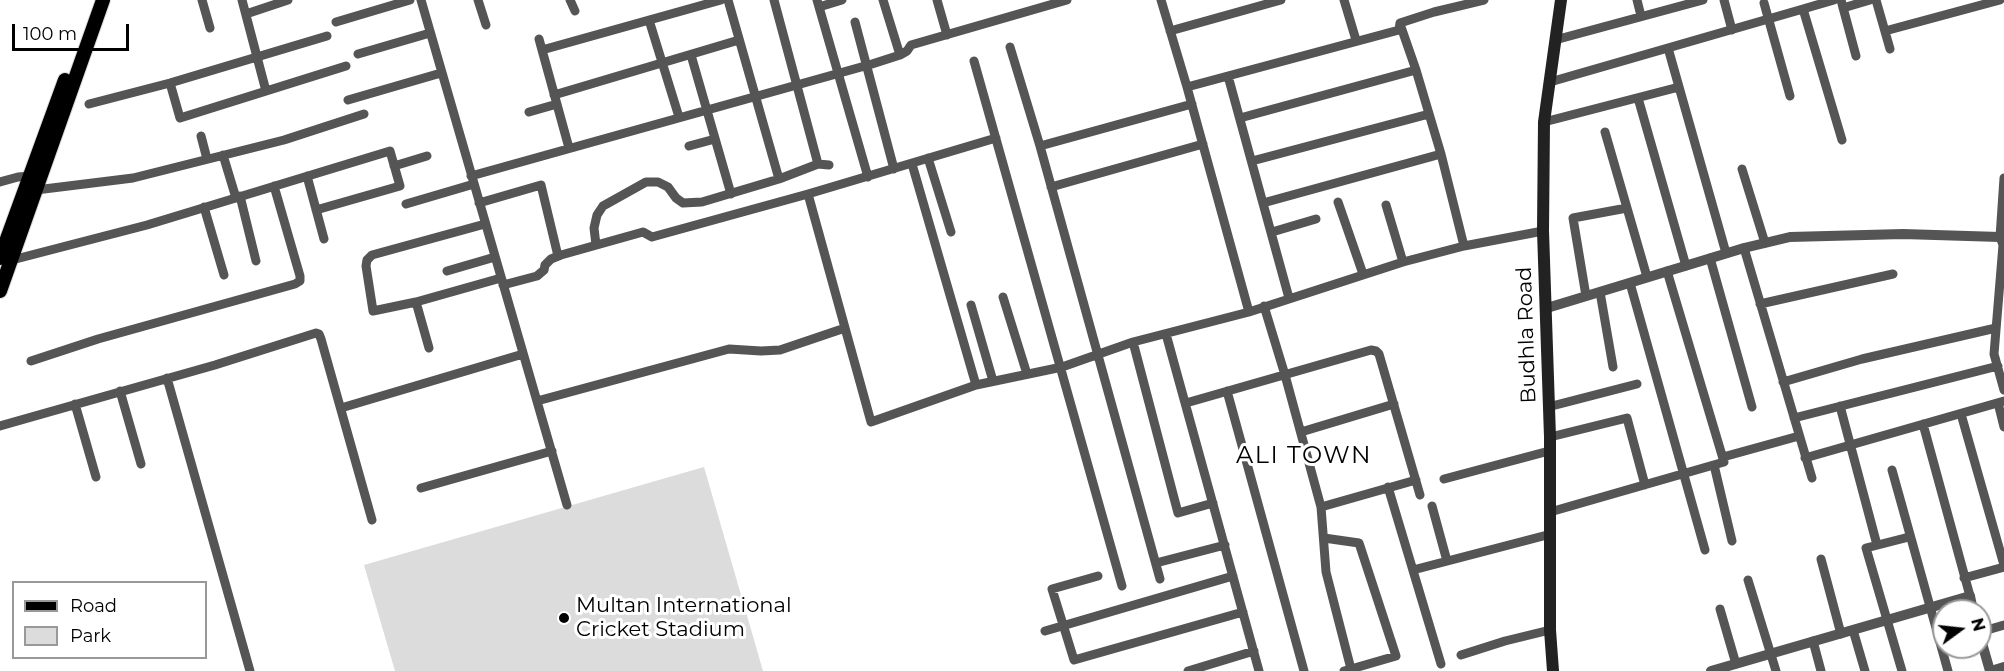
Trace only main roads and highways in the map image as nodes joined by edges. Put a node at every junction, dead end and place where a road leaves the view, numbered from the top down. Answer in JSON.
{"nodes":[{"id":1,"x":94,"y":0,"type":"edge"},
{"id":2,"x":103,"y":0,"type":"edge"},
{"id":3,"x":1561,"y":0,"type":"edge"},
{"id":4,"x":6,"y":259,"type":"edge"},
{"id":5,"x":0,"y":291,"type":"edge"},
{"id":6,"x":1553,"y":671,"type":"edge"}],
"edges":[{"from":1,"to":4,"type":"main road"},
{"from":2,"to":4,"type":"main road"},
{"from":3,"to":6,"type":"main road","name":"Budhla Road"},
{"from":4,"to":5,"type":"main road"}]}
